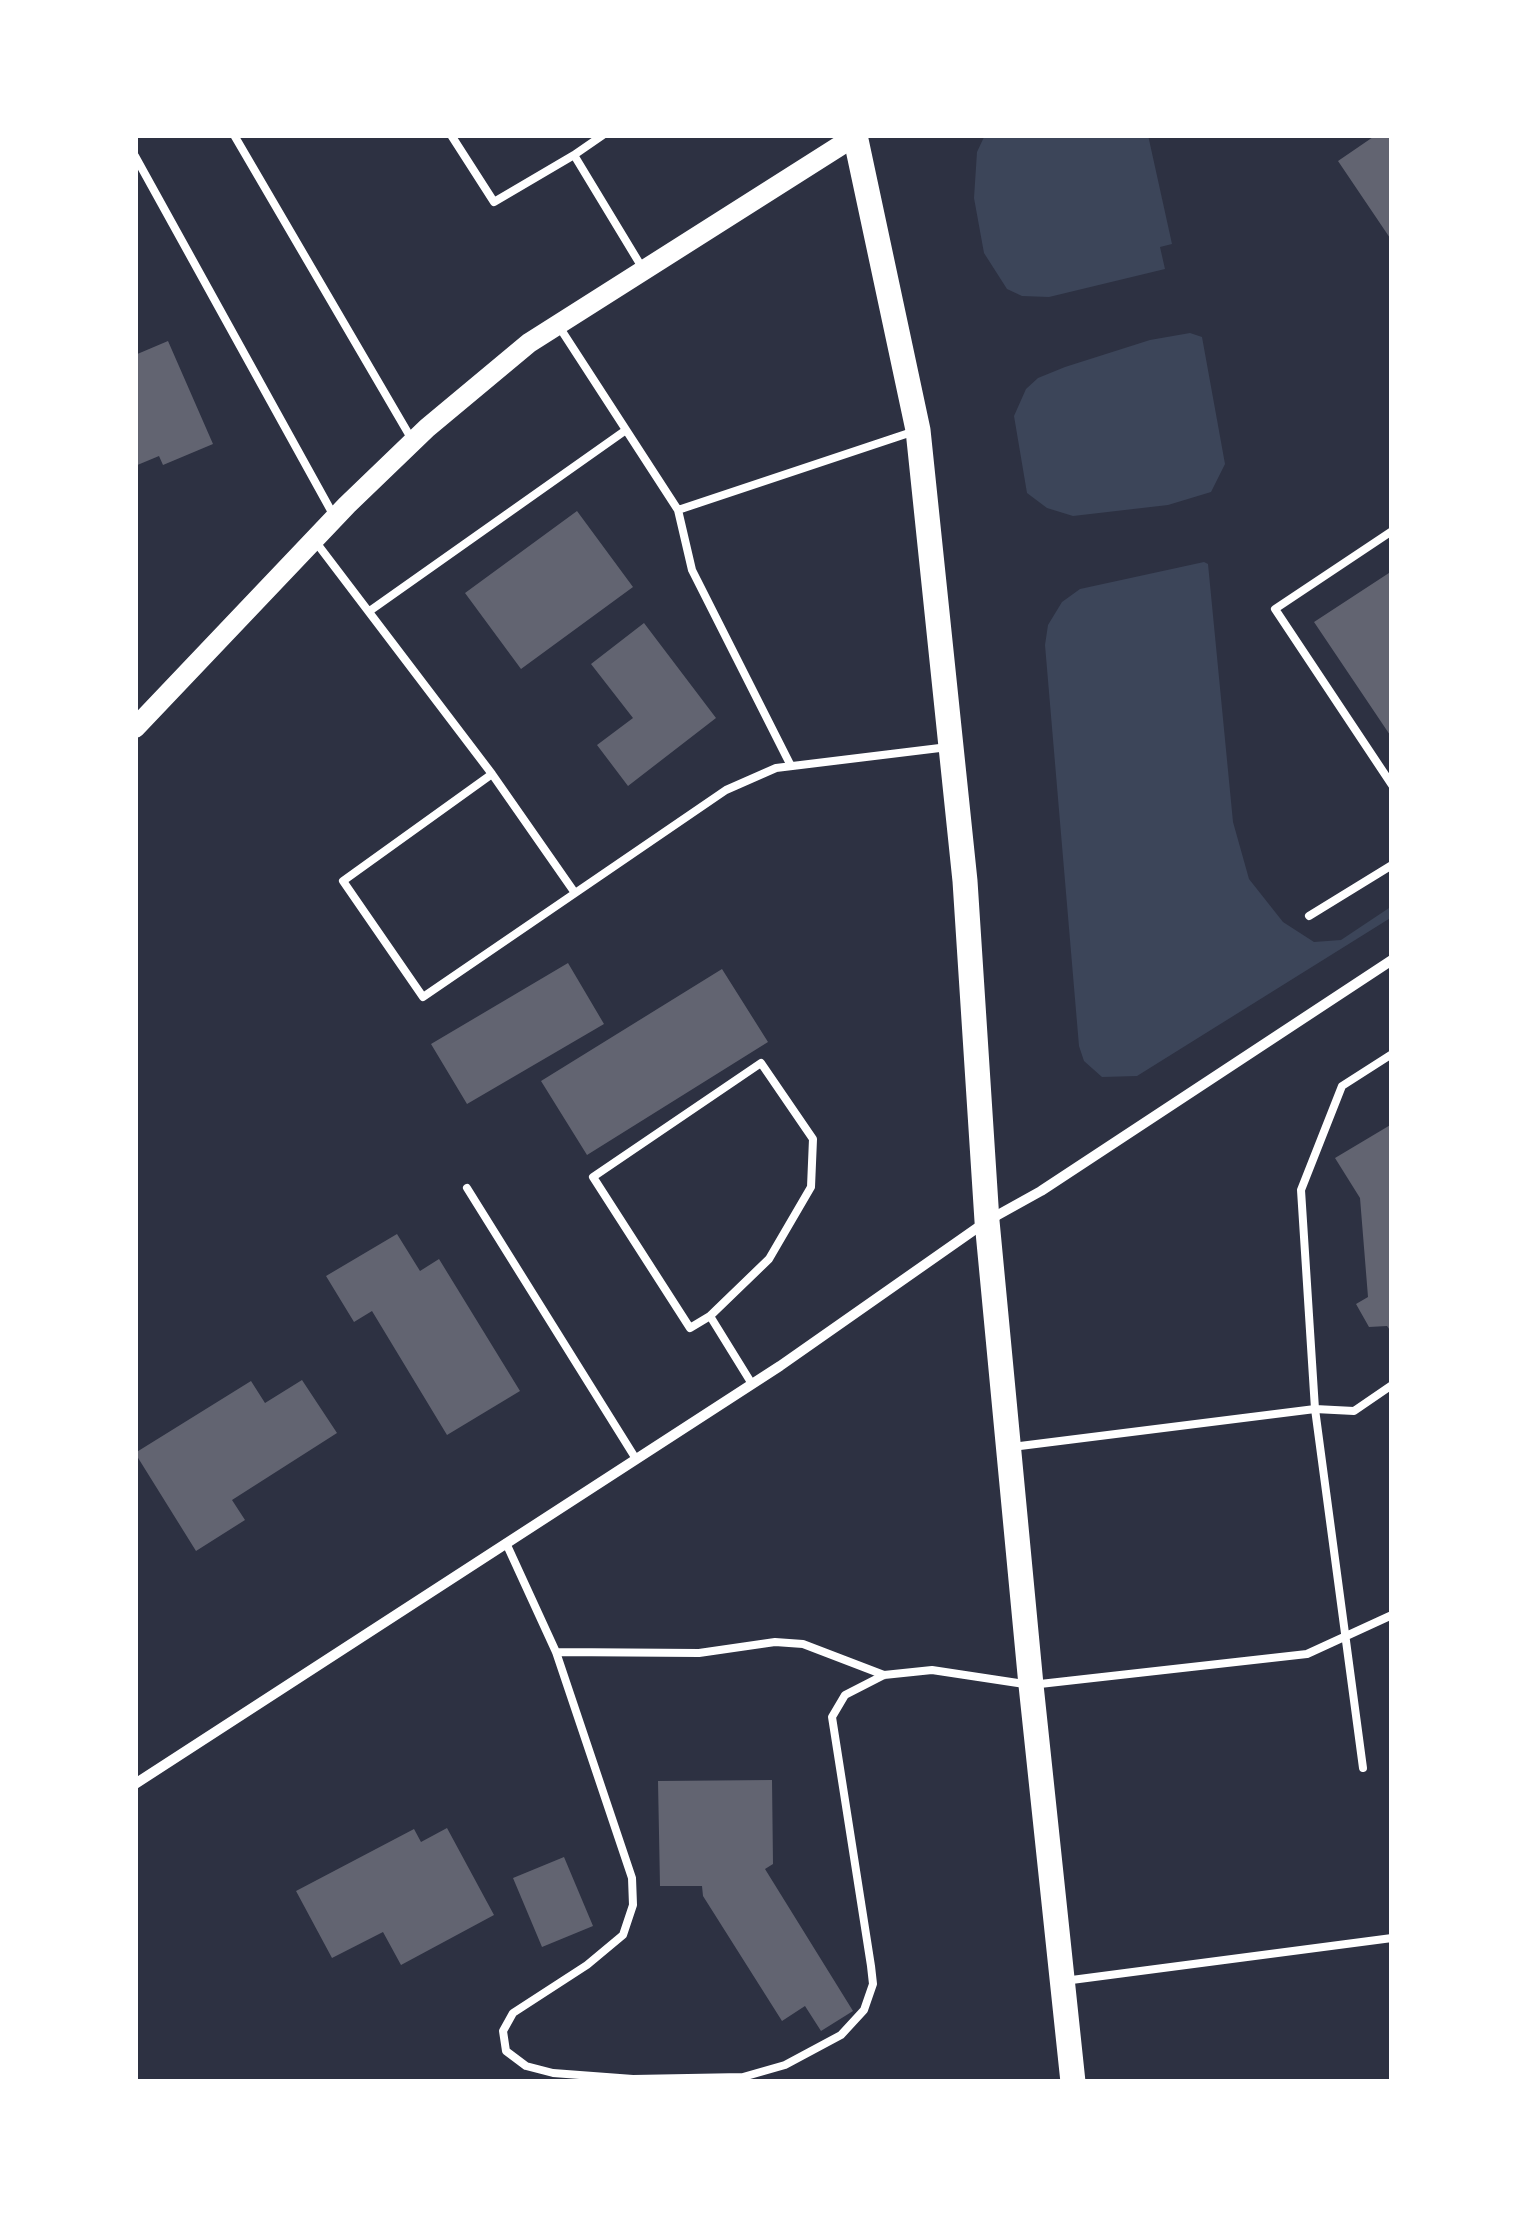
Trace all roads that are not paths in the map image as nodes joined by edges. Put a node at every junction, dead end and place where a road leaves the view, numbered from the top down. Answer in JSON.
{"nodes":[{"id":1,"x":234,"y":135,"type":"edge"},
{"id":2,"x":451,"y":135,"type":"edge"},
{"id":3,"x":603,"y":135,"type":"edge"},
{"id":4,"x":856,"y":135,"type":"edge"},
{"id":5,"x":574,"y":155,"type":"junction"},
{"id":6,"x":135,"y":156,"type":"edge"},
{"id":7,"x":645,"y":272,"type":"junction"},
{"id":8,"x":558,"y":325,"type":"junction"},
{"id":9,"x":626,"y":430,"type":"junction"},
{"id":10,"x":918,"y":430,"type":"junction"},
{"id":11,"x":413,"y":442,"type":"junction"},
{"id":12,"x":678,"y":510,"type":"junction"},
{"id":13,"x":335,"y":518,"type":"junction"},
{"id":14,"x":1392,"y":530,"type":"edge"},
{"id":15,"x":314,"y":540,"type":"junction"},
{"id":16,"x":371,"y":610,"type":"junction"},
{"id":17,"x":135,"y":728,"type":"edge"},
{"id":18,"x":952,"y":746,"type":"junction"},
{"id":19,"x":791,"y":766,"type":"junction"},
{"id":20,"x":492,"y":774,"type":"junction"},
{"id":21,"x":1392,"y":785,"type":"edge"},
{"id":22,"x":1392,"y":865,"type":"edge"},
{"id":23,"x":575,"y":893,"type":"junction"},
{"id":24,"x":1309,"y":916,"type":"dead end"},
{"id":25,"x":1392,"y":960,"type":"edge"},
{"id":26,"x":1392,"y":1054,"type":"edge"},
{"id":27,"x":467,"y":1188,"type":"dead end"},
{"id":28,"x":987,"y":1221,"type":"junction"},
{"id":29,"x":710,"y":1316,"type":"junction"},
{"id":30,"x":752,"y":1384,"type":"junction"},
{"id":31,"x":1392,"y":1385,"type":"edge"},
{"id":32,"x":1315,"y":1409,"type":"junction"},
{"id":33,"x":1008,"y":1447,"type":"junction"},
{"id":34,"x":636,"y":1459,"type":"junction"},
{"id":35,"x":506,"y":1543,"type":"junction"},
{"id":36,"x":1392,"y":1615,"type":"edge"},
{"id":37,"x":1344,"y":1638,"type":"junction"},
{"id":38,"x":556,"y":1652,"type":"junction"},
{"id":39,"x":884,"y":1675,"type":"junction"},
{"id":40,"x":1031,"y":1684,"type":"junction"},
{"id":41,"x":1363,"y":1768,"type":"dead end"},
{"id":42,"x":135,"y":1784,"type":"edge"},
{"id":43,"x":1392,"y":1938,"type":"edge"},
{"id":44,"x":1063,"y":1981,"type":"junction"},
{"id":45,"x":1074,"y":2082,"type":"edge"}],
"edges":[{"from":1,"to":11,"type":"lane"},
{"from":2,"to":5,"type":"lane"},
{"from":3,"to":5,"type":"lane"},
{"from":4,"to":7,"type":"main road"},
{"from":4,"to":10,"type":"main road"},
{"from":5,"to":7,"type":"lane"},
{"from":6,"to":13,"type":"lane"},
{"from":7,"to":8,"type":"main road"},
{"from":8,"to":9,"type":"lane"},
{"from":8,"to":11,"type":"main road"},
{"from":9,"to":12,"type":"lane"},
{"from":9,"to":16,"type":"lane"},
{"from":10,"to":12,"type":"lane"},
{"from":10,"to":18,"type":"main road"},
{"from":11,"to":13,"type":"main road"},
{"from":12,"to":19,"type":"lane"},
{"from":13,"to":15,"type":"main road"},
{"from":14,"to":21,"type":"lane"},
{"from":15,"to":16,"type":"lane"},
{"from":15,"to":17,"type":"main road"},
{"from":16,"to":20,"type":"lane"},
{"from":18,"to":19,"type":"lane"},
{"from":18,"to":28,"type":"main road"},
{"from":19,"to":23,"type":"lane"},
{"from":20,"to":23,"type":"lane"},
{"from":20,"to":23,"type":"lane"},
{"from":22,"to":24,"type":"lane"},
{"from":25,"to":28,"type":"street"},
{"from":26,"to":32,"type":"lane"},
{"from":27,"to":34,"type":"lane"},
{"from":28,"to":30,"type":"street"},
{"from":28,"to":33,"type":"main road"},
{"from":29,"to":29,"type":"lane"},
{"from":29,"to":30,"type":"lane"},
{"from":30,"to":34,"type":"street"},
{"from":31,"to":32,"type":"lane"},
{"from":32,"to":33,"type":"lane"},
{"from":32,"to":37,"type":"lane"},
{"from":33,"to":40,"type":"main road"},
{"from":34,"to":35,"type":"street"},
{"from":35,"to":38,"type":"lane"},
{"from":35,"to":42,"type":"street"},
{"from":36,"to":37,"type":"lane"},
{"from":37,"to":40,"type":"lane"},
{"from":37,"to":41,"type":"lane"},
{"from":38,"to":39,"type":"lane"},
{"from":38,"to":39,"type":"lane"},
{"from":39,"to":40,"type":"lane"},
{"from":40,"to":44,"type":"main road"},
{"from":43,"to":44,"type":"lane"},
{"from":44,"to":45,"type":"main road"}]}
